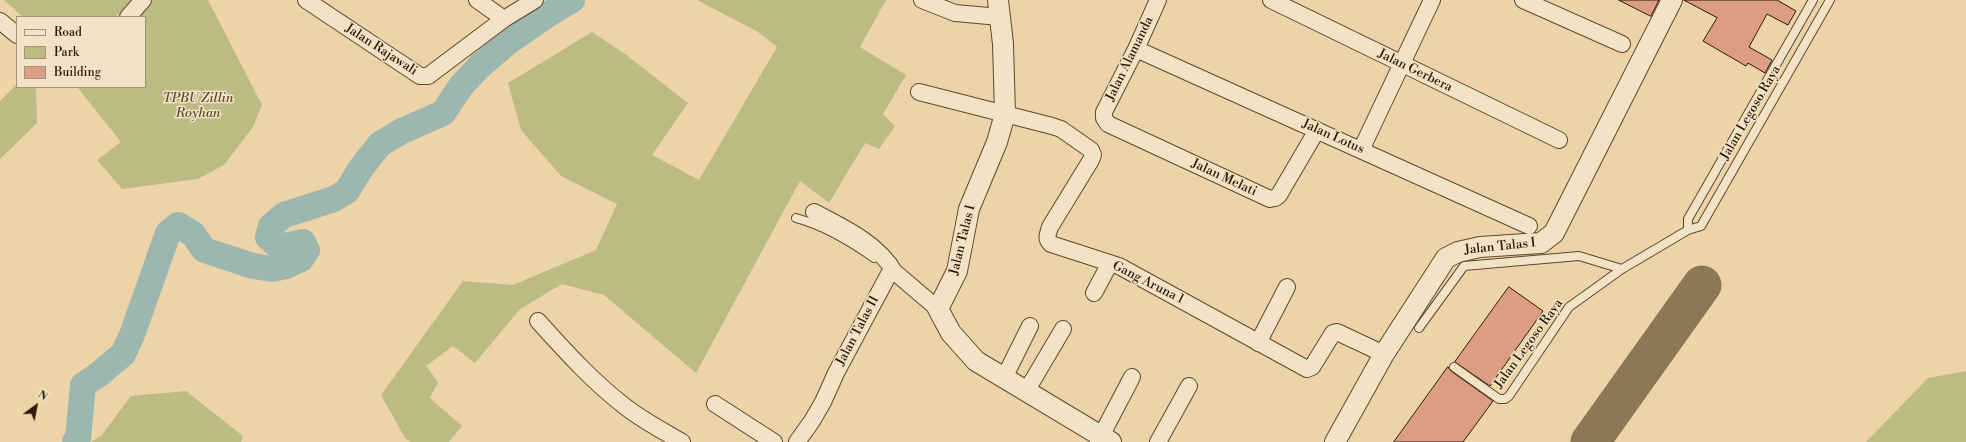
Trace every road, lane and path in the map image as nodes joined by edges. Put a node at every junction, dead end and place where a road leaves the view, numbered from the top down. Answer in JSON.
{"nodes":[{"id":1,"x":143,"y":0,"type":"edge"},
{"id":2,"x":306,"y":0,"type":"edge"},
{"id":3,"x":477,"y":0,"type":"edge"},
{"id":4,"x":535,"y":0,"type":"edge"},
{"id":5,"x":922,"y":0,"type":"edge"},
{"id":6,"x":1158,"y":0,"type":"edge"},
{"id":7,"x":1271,"y":0,"type":"edge"},
{"id":8,"x":1432,"y":0,"type":"edge"},
{"id":9,"x":1523,"y":0,"type":"edge"},
{"id":10,"x":1672,"y":0,"type":"edge"},
{"id":11,"x":1813,"y":0,"type":"edge"},
{"id":12,"x":1830,"y":0,"type":"edge"},
{"id":13,"x":999,"y":8,"type":"edge"},
{"id":14,"x":129,"y":16,"type":"edge"},
{"id":15,"x":504,"y":20,"type":"junction"},
{"id":16,"x":0,"y":21,"type":"edge"},
{"id":17,"x":16,"y":33,"type":"edge"},
{"id":18,"x":1622,"y":44,"type":"dead end"},
{"id":19,"x":1136,"y":49,"type":"junction"},
{"id":20,"x":1402,"y":65,"type":"junction"},
{"id":21,"x":919,"y":92,"type":"dead end"},
{"id":22,"x":1005,"y":114,"type":"junction"},
{"id":23,"x":1104,"y":118,"type":"joint"},
{"id":24,"x":1317,"y":130,"type":"junction"},
{"id":25,"x":1559,"y":140,"type":"dead end"},
{"id":26,"x":1361,"y":150,"type":"junction"},
{"id":27,"x":814,"y":212,"type":"dead end"},
{"id":28,"x":796,"y":218,"type":"dead end"},
{"id":29,"x":1529,"y":226,"type":"dead end"},
{"id":30,"x":1688,"y":230,"type":"junction"},
{"id":31,"x":1110,"y":263,"type":"junction"},
{"id":32,"x":1622,"y":269,"type":"junction"},
{"id":33,"x":892,"y":273,"type":"junction"},
{"id":34,"x":1287,"y":286,"type":"dead end"},
{"id":35,"x":1094,"y":293,"type":"dead end"},
{"id":36,"x":938,"y":309,"type":"junction"},
{"id":37,"x":538,"y":322,"type":"dead end"},
{"id":38,"x":1030,"y":326,"type":"dead end"},
{"id":39,"x":1419,"y":328,"type":"dead end"},
{"id":40,"x":1063,"y":329,"type":"dead end"},
{"id":41,"x":1258,"y":343,"type":"junction"},
{"id":42,"x":1384,"y":354,"type":"junction"},
{"id":43,"x":1454,"y":367,"type":"dead end"},
{"id":44,"x":1132,"y":377,"type":"dead end"},
{"id":45,"x":1004,"y":378,"type":"junction"},
{"id":46,"x":1189,"y":386,"type":"dead end"},
{"id":47,"x":1027,"y":390,"type":"junction"},
{"id":48,"x":715,"y":404,"type":"dead end"},
{"id":49,"x":1103,"y":440,"type":"edge"},
{"id":50,"x":682,"y":442,"type":"edge"},
{"id":51,"x":774,"y":442,"type":"edge"},
{"id":52,"x":797,"y":442,"type":"edge"},
{"id":53,"x":1158,"y":442,"type":"edge"},
{"id":54,"x":1335,"y":442,"type":"edge"}],
"edges":[{"from":1,"to":14,"type":"street"},
{"from":2,"to":15,"type":"street","name":"Jalan Rajawali"},
{"from":3,"to":15,"type":"street"},
{"from":4,"to":15,"type":"street","name":"Jalan Rajawali"},
{"from":5,"to":13,"type":"street"},
{"from":6,"to":19,"type":"street","name":"Jalan Alamanda"},
{"from":7,"to":20,"type":"street","name":"Jalan Gerbera"},
{"from":8,"to":20,"type":"street"},
{"from":9,"to":18,"type":"street"},
{"from":10,"to":42,"type":"street","name":"Jalan Talas I"},
{"from":11,"to":30,"type":"lane","name":"Jalan Legoso Raya"},
{"from":12,"to":30,"type":"lane","name":"Jalan Legoso Raya"},
{"from":13,"to":22,"type":"street","name":"Jalan Talas I"},
{"from":16,"to":17,"type":"street"},
{"from":19,"to":23,"type":"street","name":"Jalan Alamanda"},
{"from":19,"to":24,"type":"street","name":"Jalan Lotus"},
{"from":20,"to":25,"type":"street","name":"Jalan Gerbera"},
{"from":20,"to":26,"type":"street"},
{"from":21,"to":22,"type":"street"},
{"from":22,"to":31,"type":"street","name":"Gang Aruna 1"},
{"from":22,"to":36,"type":"street","name":"Jalan Talas I"},
{"from":23,"to":24,"type":"street","name":"Jalan Melati"},
{"from":24,"to":26,"type":"street","name":"Jalan Lotus"},
{"from":26,"to":29,"type":"street","name":"Jalan Lotus"},
{"from":27,"to":33,"type":"street"},
{"from":28,"to":33,"type":"lane"},
{"from":30,"to":32,"type":"lane","name":"Jalan Legoso Raya"},
{"from":31,"to":35,"type":"street"},
{"from":31,"to":41,"type":"street","name":"Gang Aruna 1"},
{"from":32,"to":39,"type":"lane"},
{"from":32,"to":43,"type":"lane","name":"Jalan Legoso Raya"},
{"from":33,"to":36,"type":"street"},
{"from":33,"to":52,"type":"street","name":"Jalan Talas II"},
{"from":34,"to":41,"type":"street"},
{"from":36,"to":45,"type":"street"},
{"from":37,"to":50,"type":"street"},
{"from":38,"to":45,"type":"street"},
{"from":40,"to":47,"type":"street"},
{"from":41,"to":42,"type":"street","name":"Gang Aruna 1"},
{"from":42,"to":54,"type":"street","name":"Jalan Talas I"},
{"from":44,"to":49,"type":"street"},
{"from":45,"to":47,"type":"street"},
{"from":46,"to":53,"type":"street"},
{"from":47,"to":49,"type":"street"},
{"from":48,"to":51,"type":"street"}]}
